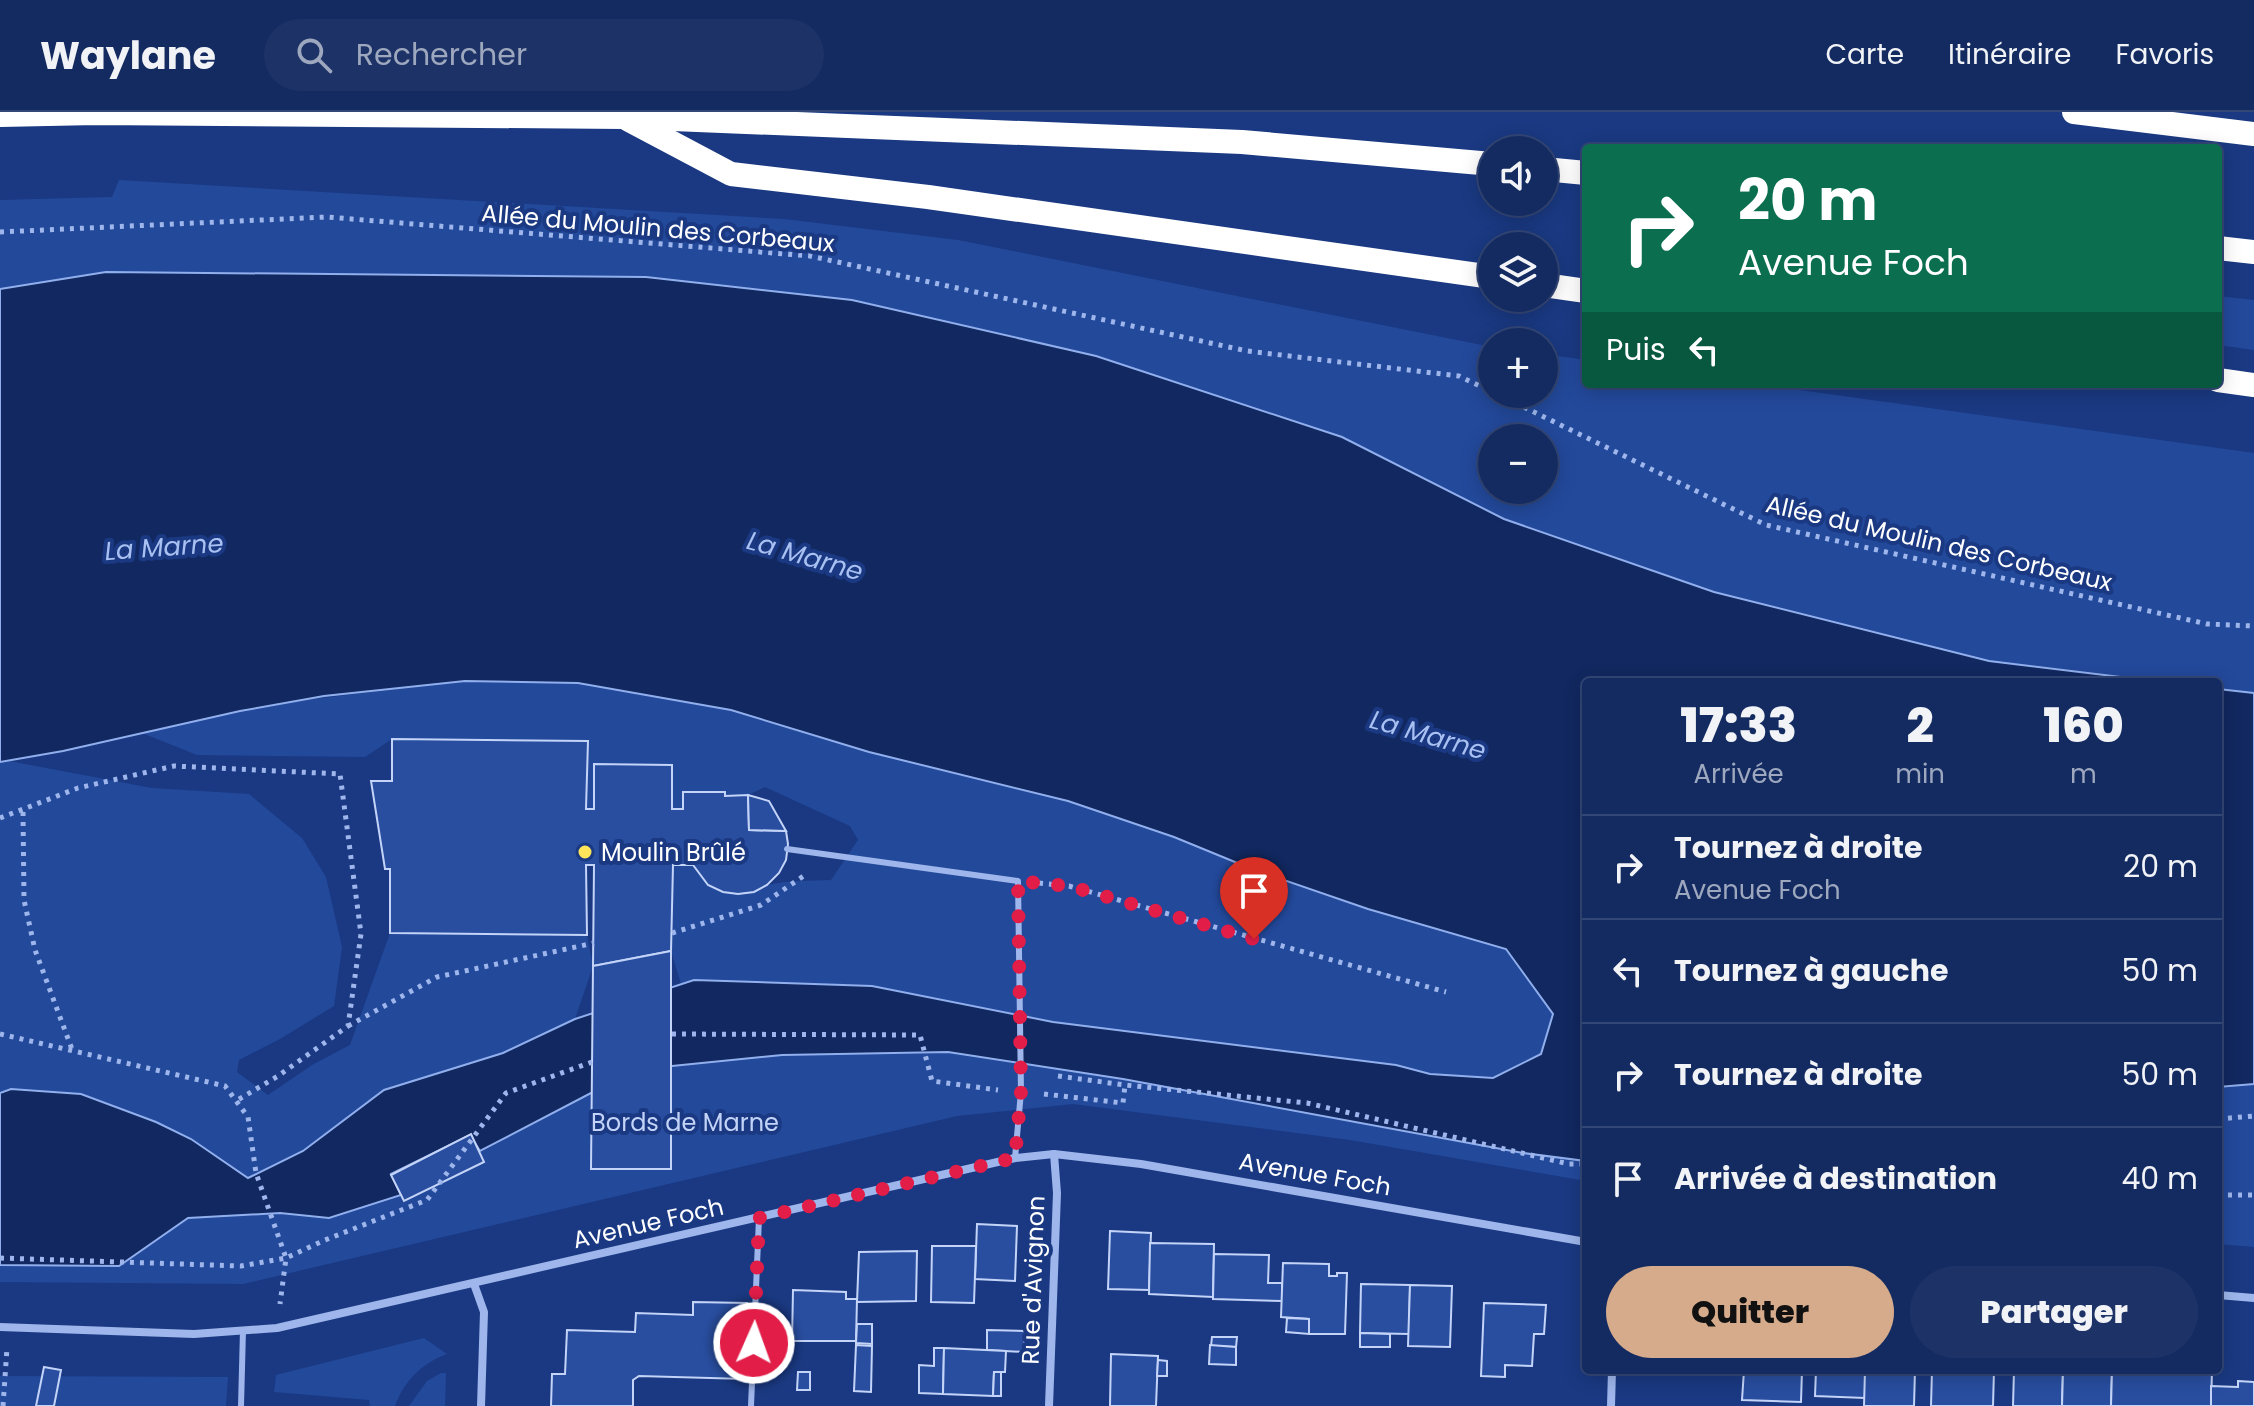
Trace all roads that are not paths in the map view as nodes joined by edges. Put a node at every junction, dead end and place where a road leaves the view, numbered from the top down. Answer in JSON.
{"nodes":[{"id":1,"x":2074,"y":112,"type":"edge"},
{"id":2,"x":0,"y":115,"type":"edge"},
{"id":3,"x":624,"y":117,"type":"junction"},
{"id":4,"x":2254,"y":134,"type":"edge"},
{"id":5,"x":1478,"y":163,"type":"edge"},
{"id":6,"x":1558,"y":170,"type":"edge"},
{"id":7,"x":1582,"y":173,"type":"edge"},
{"id":8,"x":2222,"y":248,"type":"edge"},
{"id":9,"x":2254,"y":252,"type":"edge"},
{"id":10,"x":1478,"y":275,"type":"edge"},
{"id":11,"x":1558,"y":287,"type":"edge"},
{"id":12,"x":1582,"y":290,"type":"edge"},
{"id":13,"x":2222,"y":381,"type":"edge"},
{"id":14,"x":2254,"y":385,"type":"edge"},
{"id":15,"x":787,"y":849,"type":"dead end"},
{"id":16,"x":1054,"y":1154,"type":"junction"},
{"id":17,"x":1015,"y":1158,"type":"junction"},
{"id":18,"x":759,"y":1218,"type":"junction"},
{"id":19,"x":1582,"y":1241,"type":"edge"},
{"id":20,"x":474,"y":1284,"type":"junction"},
{"id":21,"x":2222,"y":1295,"type":"edge"},
{"id":22,"x":2254,"y":1298,"type":"edge"},
{"id":23,"x":5,"y":1327,"type":"edge"},
{"id":24,"x":243,"y":1330,"type":"junction"},
{"id":25,"x":1612,"y":1374,"type":"edge"},
{"id":26,"x":241,"y":1406,"type":"edge"},
{"id":27,"x":481,"y":1406,"type":"edge"},
{"id":28,"x":751,"y":1406,"type":"edge"},
{"id":29,"x":1049,"y":1406,"type":"edge"},
{"id":30,"x":1611,"y":1406,"type":"edge"}],
"edges":[{"from":1,"to":4,"type":"highway"},
{"from":2,"to":3,"type":"highway"},
{"from":3,"to":5,"type":"highway"},
{"from":3,"to":10,"type":"highway"},
{"from":6,"to":7,"type":"highway"},
{"from":8,"to":9,"type":"highway"},
{"from":11,"to":12,"type":"highway"},
{"from":13,"to":14,"type":"highway"},
{"from":15,"to":17,"type":"lane"},
{"from":16,"to":17,"type":"street","name":"Avenue Foch"},
{"from":16,"to":19,"type":"street","name":"Avenue Foch"},
{"from":16,"to":29,"type":"street","name":"Rue d'Avignon"},
{"from":17,"to":18,"type":"street","name":"Avenue Foch"},
{"from":18,"to":20,"type":"street","name":"Avenue Foch"},
{"from":18,"to":28,"type":"lane"},
{"from":20,"to":24,"type":"street","name":"Avenue Foch"},
{"from":20,"to":27,"type":"street"},
{"from":21,"to":22,"type":"street"},
{"from":23,"to":24,"type":"street","name":"Avenue Foch"},
{"from":24,"to":26,"type":"lane"},
{"from":25,"to":30,"type":"street"}]}
